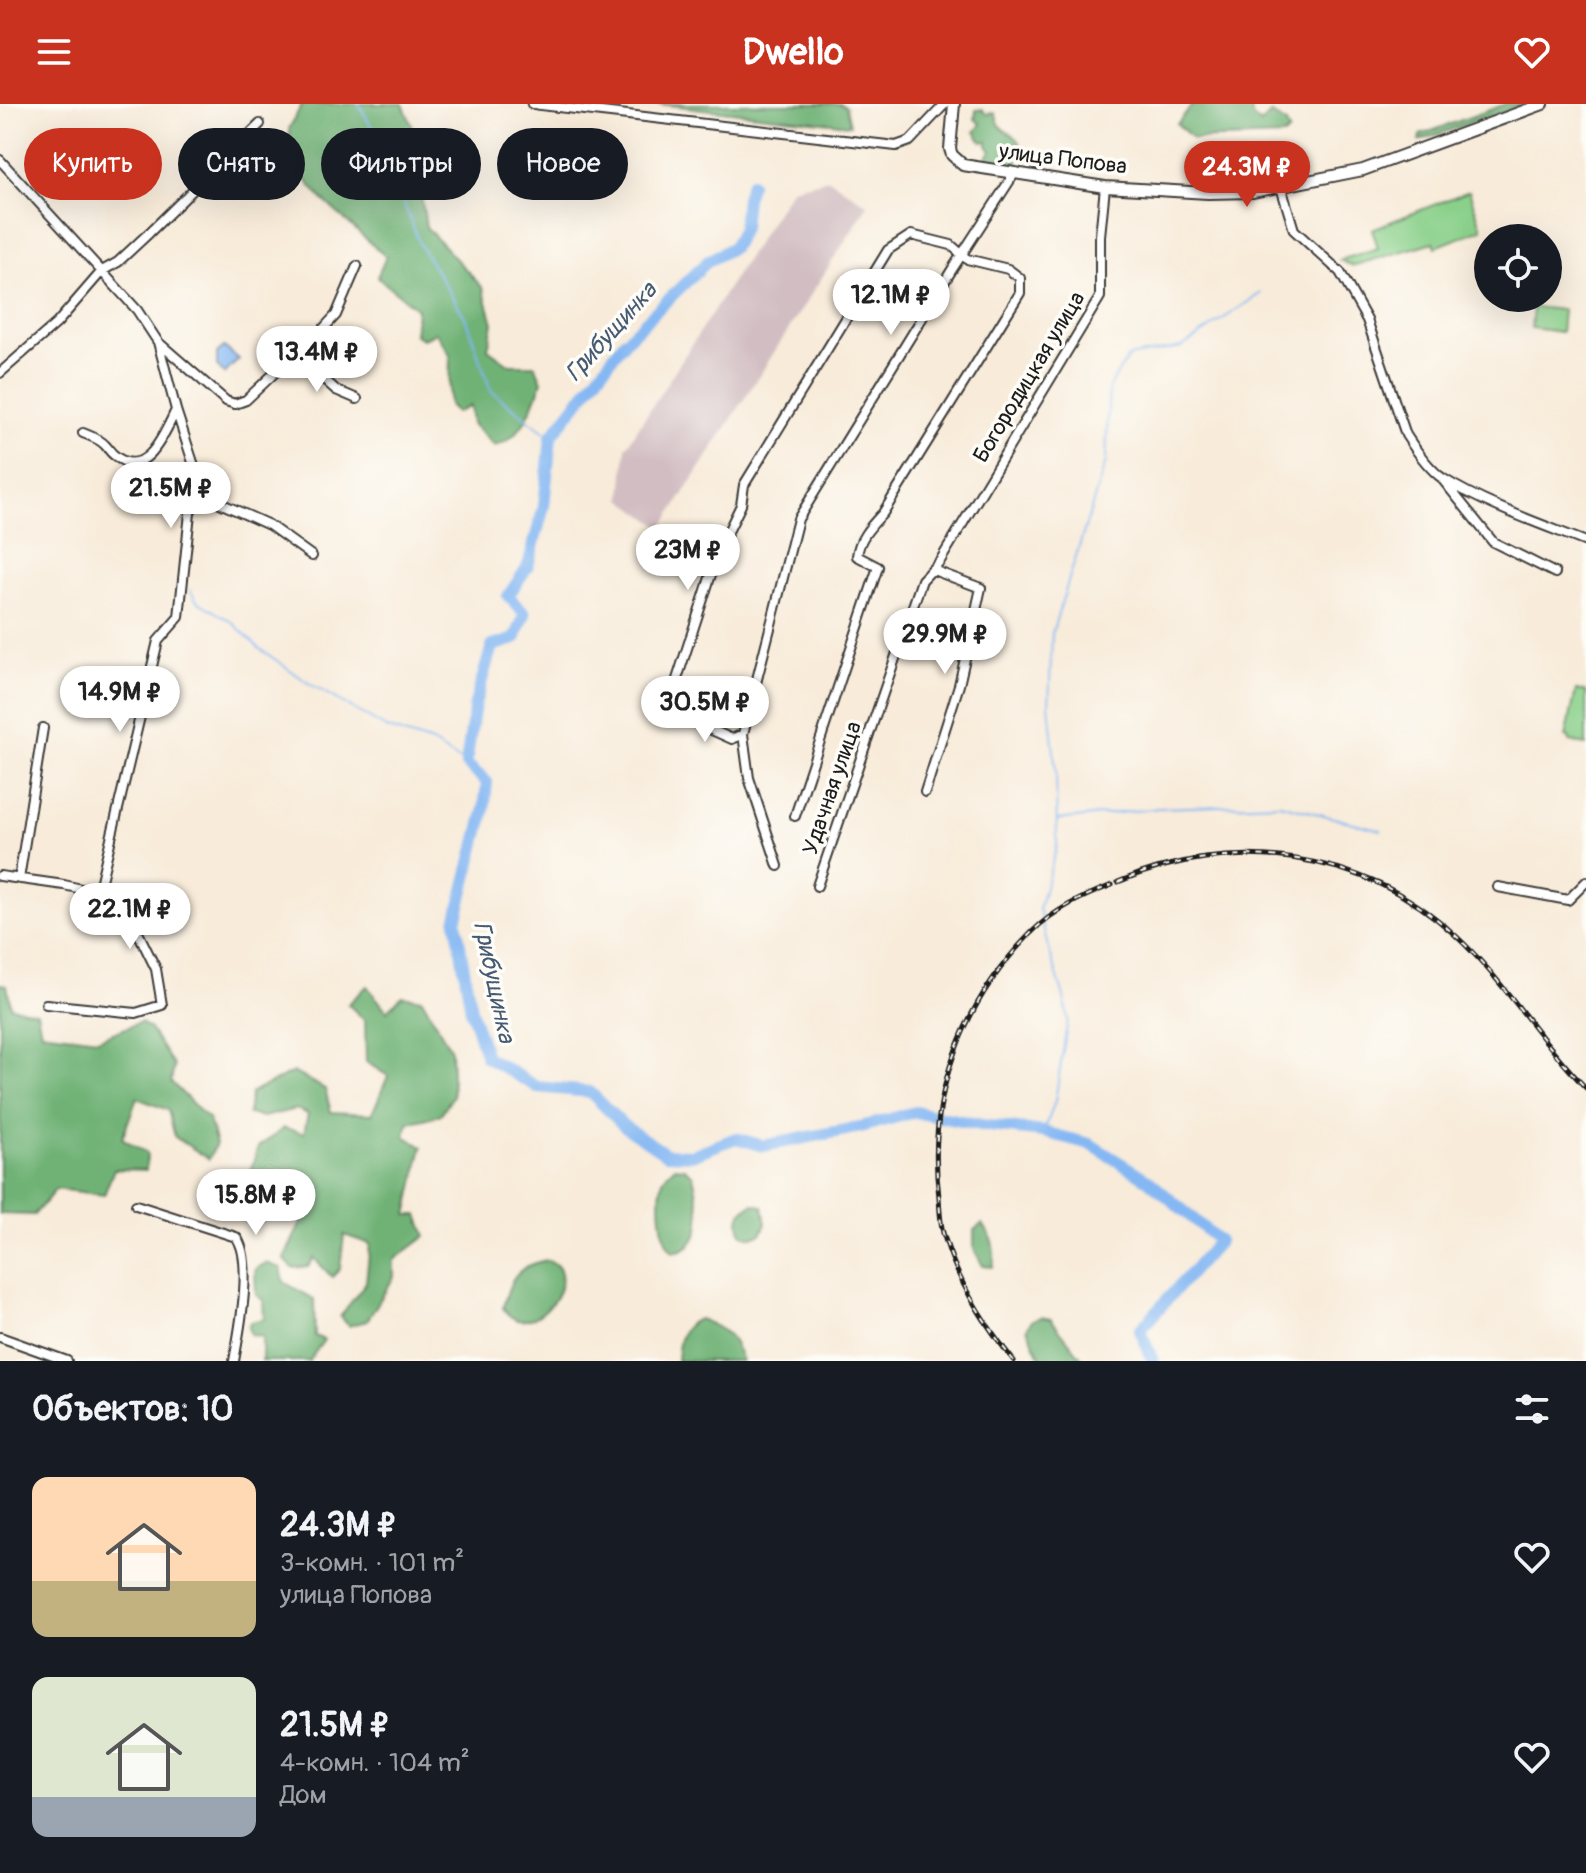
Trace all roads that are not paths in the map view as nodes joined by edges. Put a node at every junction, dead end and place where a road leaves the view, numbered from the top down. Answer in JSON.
{"nodes":[{"id":1,"x":532,"y":104,"type":"edge"},
{"id":2,"x":945,"y":104,"type":"edge"},
{"id":3,"x":954,"y":104,"type":"edge"},
{"id":4,"x":1543,"y":104,"type":"edge"},
{"id":5,"x":603,"y":108,"type":"edge"},
{"id":6,"x":260,"y":124,"type":"dead end"},
{"id":7,"x":0,"y":160,"type":"edge"},
{"id":8,"x":1014,"y":174,"type":"junction"},
{"id":9,"x":1105,"y":187,"type":"junction"},
{"id":10,"x":1281,"y":187,"type":"junction"},
{"id":11,"x":962,"y":253,"type":"junction"},
{"id":12,"x":357,"y":266,"type":"dead end"},
{"id":13,"x":102,"y":271,"type":"junction"},
{"id":14,"x":158,"y":342,"type":"junction"},
{"id":15,"x":298,"y":356,"type":"junction"},
{"id":16,"x":0,"y":373,"type":"edge"},
{"id":17,"x":357,"y":399,"type":"dead end"},
{"id":18,"x":176,"y":410,"type":"junction"},
{"id":19,"x":83,"y":433,"type":"dead end"},
{"id":20,"x":1440,"y":476,"type":"junction"},
{"id":21,"x":200,"y":484,"type":"junction"},
{"id":22,"x":1586,"y":542,"type":"edge"},
{"id":23,"x":312,"y":556,"type":"dead end"},
{"id":24,"x":933,"y":570,"type":"junction"},
{"id":25,"x":1555,"y":573,"type":"dead end"},
{"id":26,"x":43,"y":728,"type":"dead end"},
{"id":27,"x":743,"y":734,"type":"junction"},
{"id":28,"x":925,"y":792,"type":"dead end"},
{"id":29,"x":795,"y":816,"type":"dead end"},
{"id":30,"x":778,"y":866,"type":"dead end"},
{"id":31,"x":0,"y":876,"type":"edge"},
{"id":32,"x":19,"y":879,"type":"junction"},
{"id":33,"x":1586,"y":882,"type":"edge"},
{"id":34,"x":817,"y":886,"type":"dead end"},
{"id":35,"x":1498,"y":887,"type":"dead end"},
{"id":36,"x":98,"y":893,"type":"junction"},
{"id":37,"x":46,"y":1004,"type":"dead end"},
{"id":38,"x":136,"y":1205,"type":"dead end"},
{"id":39,"x":0,"y":1337,"type":"edge"},
{"id":40,"x":67,"y":1361,"type":"edge"},
{"id":41,"x":234,"y":1361,"type":"edge"}],
"edges":[{"from":1,"to":5,"type":"street"},
{"from":2,"to":5,"type":"street"},
{"from":3,"to":8,"type":"street","name":"улица Попова"},
{"from":4,"to":10,"type":"street","name":"улица Попова"},
{"from":6,"to":13,"type":"street"},
{"from":7,"to":13,"type":"street"},
{"from":8,"to":9,"type":"street","name":"улица Попова"},
{"from":8,"to":11,"type":"street"},
{"from":9,"to":10,"type":"street","name":"улица Попова"},
{"from":9,"to":24,"type":"street","name":"Богородицкая улица"},
{"from":10,"to":20,"type":"street"},
{"from":11,"to":27,"type":"street"},
{"from":11,"to":27,"type":"street"},
{"from":11,"to":29,"type":"street"},
{"from":12,"to":15,"type":"street"},
{"from":13,"to":14,"type":"street"},
{"from":13,"to":16,"type":"street"},
{"from":14,"to":15,"type":"street"},
{"from":14,"to":18,"type":"street"},
{"from":15,"to":17,"type":"street"},
{"from":18,"to":19,"type":"street"},
{"from":18,"to":21,"type":"street"},
{"from":20,"to":22,"type":"street"},
{"from":20,"to":25,"type":"street"},
{"from":21,"to":23,"type":"street"},
{"from":21,"to":36,"type":"street"},
{"from":24,"to":28,"type":"street"},
{"from":24,"to":34,"type":"street","name":"Удачная улица"},
{"from":26,"to":32,"type":"street"},
{"from":27,"to":30,"type":"street"},
{"from":31,"to":32,"type":"street"},
{"from":32,"to":36,"type":"street"},
{"from":33,"to":35,"type":"street"},
{"from":36,"to":37,"type":"street"},
{"from":38,"to":41,"type":"street"},
{"from":39,"to":40,"type":"street"}]}
